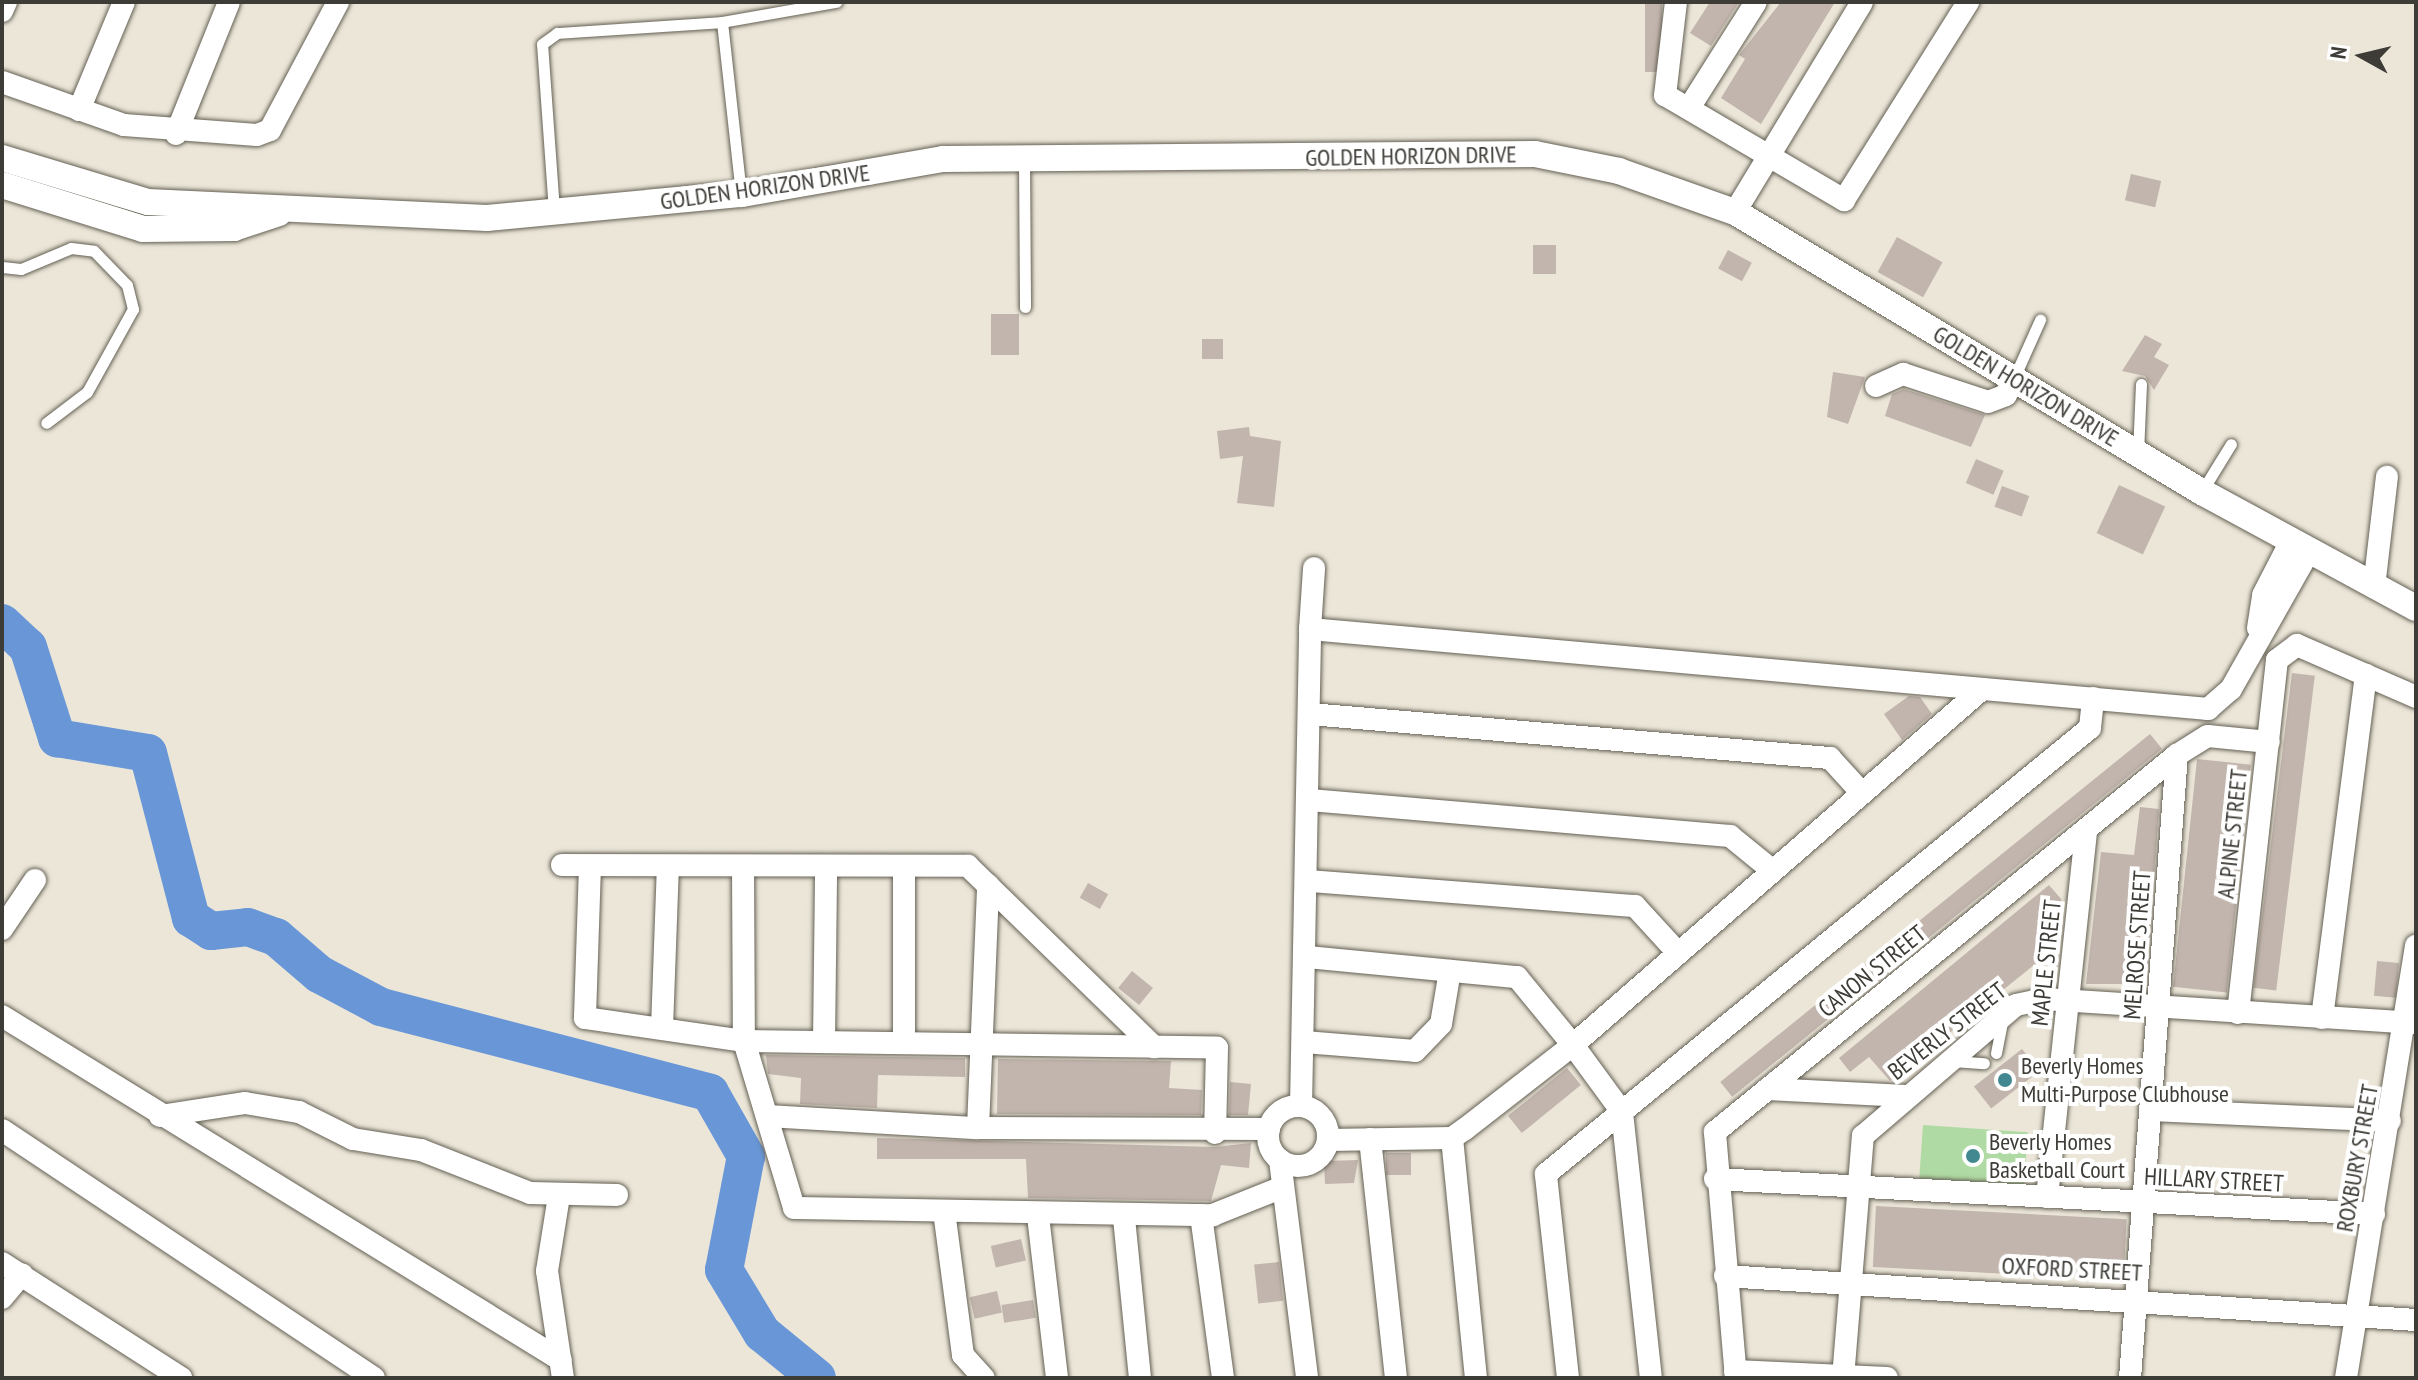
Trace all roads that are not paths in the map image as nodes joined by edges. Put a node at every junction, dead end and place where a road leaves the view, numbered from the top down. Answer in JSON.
{"nodes":[{"id":1,"x":6,"y":2,"type":"edge"},
{"id":2,"x":124,"y":2,"type":"edge"},
{"id":3,"x":229,"y":2,"type":"edge"},
{"id":4,"x":338,"y":2,"type":"edge"},
{"id":5,"x":836,"y":2,"type":"edge"},
{"id":6,"x":1676,"y":2,"type":"edge"},
{"id":7,"x":1756,"y":2,"type":"edge"},
{"id":8,"x":1862,"y":2,"type":"edge"},
{"id":9,"x":1968,"y":2,"type":"edge"},
{"id":10,"x":2,"y":11,"type":"edge"},
{"id":11,"x":722,"y":22,"type":"junction"},
{"id":12,"x":2,"y":82,"type":"edge"},
{"id":13,"x":1689,"y":108,"type":"junction"},
{"id":14,"x":79,"y":110,"type":"junction"},
{"id":15,"x":176,"y":134,"type":"junction"},
{"id":16,"x":1767,"y":155,"type":"junction"},
{"id":17,"x":2,"y":158,"type":"edge"},
{"id":18,"x":1024,"y":159,"type":"junction"},
{"id":19,"x":2,"y":185,"type":"edge"},
{"id":20,"x":742,"y":194,"type":"junction"},
{"id":21,"x":294,"y":209,"type":"junction"},
{"id":22,"x":554,"y":212,"type":"junction"},
{"id":23,"x":1735,"y":212,"type":"junction"},
{"id":24,"x":2,"y":267,"type":"edge"},
{"id":25,"x":1025,"y":307,"type":"dead end"},
{"id":26,"x":2040,"y":320,"type":"dead end"},
{"id":27,"x":2013,"y":379,"type":"junction"},
{"id":28,"x":2141,"y":384,"type":"dead end"},
{"id":29,"x":1876,"y":386,"type":"dead end"},
{"id":30,"x":46,"y":423,"type":"dead end"},
{"id":31,"x":2231,"y":444,"type":"dead end"},
{"id":32,"x":2138,"y":454,"type":"junction"},
{"id":33,"x":2387,"y":477,"type":"dead end"},
{"id":34,"x":2202,"y":492,"type":"junction"},
{"id":35,"x":2300,"y":546,"type":"junction"},
{"id":36,"x":1314,"y":568,"type":"dead end"},
{"id":37,"x":2374,"y":587,"type":"junction"},
{"id":38,"x":2416,"y":608,"type":"edge"},
{"id":39,"x":1310,"y":629,"type":"junction"},
{"id":40,"x":2366,"y":675,"type":"junction"},
{"id":41,"x":1980,"y":691,"type":"junction"},
{"id":42,"x":2416,"y":697,"type":"edge"},
{"id":43,"x":2093,"y":698,"type":"junction"},
{"id":44,"x":1310,"y":714,"type":"junction"},
{"id":45,"x":2269,"y":742,"type":"junction"},
{"id":46,"x":2177,"y":755,"type":"junction"},
{"id":47,"x":1862,"y":793,"type":"junction"},
{"id":48,"x":1309,"y":800,"type":"junction"},
{"id":49,"x":2086,"y":830,"type":"junction"},
{"id":50,"x":562,"y":865,"type":"dead end"},
{"id":51,"x":590,"y":866,"type":"junction"},
{"id":52,"x":668,"y":866,"type":"junction"},
{"id":53,"x":743,"y":866,"type":"junction"},
{"id":54,"x":826,"y":866,"type":"junction"},
{"id":55,"x":904,"y":866,"type":"junction"},
{"id":56,"x":1773,"y":871,"type":"junction"},
{"id":57,"x":35,"y":880,"type":"dead end"},
{"id":58,"x":1309,"y":881,"type":"junction"},
{"id":59,"x":988,"y":885,"type":"junction"},
{"id":60,"x":2,"y":929,"type":"edge"},
{"id":61,"x":2416,"y":946,"type":"edge"},
{"id":62,"x":1678,"y":953,"type":"junction"},
{"id":63,"x":1308,"y":957,"type":"junction"},
{"id":64,"x":1450,"y":971,"type":"junction"},
{"id":65,"x":2068,"y":1001,"type":"junction"},
{"id":66,"x":2159,"y":1008,"type":"junction"},
{"id":67,"x":2238,"y":1013,"type":"junction"},
{"id":68,"x":2,"y":1016,"type":"edge"},
{"id":69,"x":2003,"y":1018,"type":"junction"},
{"id":70,"x":2322,"y":1018,"type":"junction"},
{"id":71,"x":2411,"y":1022,"type":"edge"},
{"id":72,"x":662,"y":1028,"type":"junction"},
{"id":73,"x":744,"y":1041,"type":"junction"},
{"id":74,"x":824,"y":1042,"type":"junction"},
{"id":75,"x":1304,"y":1042,"type":"junction"},
{"id":76,"x":904,"y":1043,"type":"junction"},
{"id":77,"x":981,"y":1045,"type":"junction"},
{"id":78,"x":1573,"y":1045,"type":"junction"},
{"id":79,"x":1154,"y":1047,"type":"junction"},
{"id":80,"x":1996,"y":1053,"type":"dead end"},
{"id":81,"x":1949,"y":1061,"type":"junction"},
{"id":82,"x":1984,"y":1063,"type":"dead end"},
{"id":83,"x":1768,"y":1089,"type":"junction"},
{"id":84,"x":1905,"y":1096,"type":"junction"},
{"id":85,"x":1301,"y":1106,"type":"junction"},
{"id":86,"x":2151,"y":1110,"type":"junction"},
{"id":87,"x":1622,"y":1112,"type":"junction"},
{"id":88,"x":160,"y":1116,"type":"junction"},
{"id":89,"x":767,"y":1116,"type":"junction"},
{"id":90,"x":2390,"y":1121,"type":"junction"},
{"id":91,"x":978,"y":1128,"type":"junction"},
{"id":92,"x":1269,"y":1129,"type":"junction"},
{"id":93,"x":2,"y":1130,"type":"edge"},
{"id":94,"x":1215,"y":1133,"type":"junction"},
{"id":95,"x":1452,"y":1138,"type":"junction"},
{"id":96,"x":1370,"y":1139,"type":"junction"},
{"id":97,"x":1328,"y":1140,"type":"junction"},
{"id":98,"x":1280,"y":1160,"type":"junction"},
{"id":99,"x":1715,"y":1179,"type":"junction"},
{"id":100,"x":1283,"y":1187,"type":"junction"},
{"id":101,"x":1856,"y":1187,"type":"junction"},
{"id":102,"x":617,"y":1195,"type":"dead end"},
{"id":103,"x":559,"y":1196,"type":"junction"},
{"id":104,"x":2047,"y":1197,"type":"junction"},
{"id":105,"x":2144,"y":1202,"type":"junction"},
{"id":106,"x":944,"y":1211,"type":"junction"},
{"id":107,"x":2374,"y":1214,"type":"junction"},
{"id":108,"x":1201,"y":1215,"type":"junction"},
{"id":109,"x":1038,"y":1216,"type":"junction"},
{"id":110,"x":1124,"y":1218,"type":"junction"},
{"id":111,"x":12,"y":1268,"type":"edge"},
{"id":112,"x":1725,"y":1276,"type":"junction"},
{"id":113,"x":1850,"y":1282,"type":"junction"},
{"id":114,"x":2,"y":1298,"type":"edge"},
{"id":115,"x":2137,"y":1299,"type":"junction"},
{"id":116,"x":2357,"y":1311,"type":"junction"},
{"id":117,"x":2416,"y":1320,"type":"edge"},
{"id":118,"x":562,"y":1369,"type":"edge"},
{"id":119,"x":1736,"y":1374,"type":"edge"},
{"id":120,"x":1843,"y":1377,"type":"edge"},
{"id":121,"x":181,"y":1378,"type":"edge"},
{"id":122,"x":374,"y":1378,"type":"edge"},
{"id":123,"x":984,"y":1378,"type":"edge"},
{"id":124,"x":1057,"y":1378,"type":"edge"},
{"id":125,"x":1140,"y":1378,"type":"edge"},
{"id":126,"x":1223,"y":1378,"type":"edge"},
{"id":127,"x":1307,"y":1378,"type":"edge"},
{"id":128,"x":1396,"y":1378,"type":"edge"},
{"id":129,"x":1476,"y":1378,"type":"edge"},
{"id":130,"x":1568,"y":1378,"type":"edge"},
{"id":131,"x":1651,"y":1378,"type":"edge"},
{"id":132,"x":1887,"y":1378,"type":"edge"},
{"id":133,"x":2130,"y":1378,"type":"edge"},
{"id":134,"x":2346,"y":1378,"type":"edge"}],
"edges":[{"from":1,"to":10,"type":"street"},
{"from":2,"to":14,"type":"street"},
{"from":3,"to":15,"type":"street"},
{"from":4,"to":15,"type":"street"},
{"from":5,"to":11,"type":"lane"},
{"from":6,"to":13,"type":"street"},
{"from":7,"to":13,"type":"street"},
{"from":8,"to":16,"type":"street"},
{"from":9,"to":16,"type":"street"},
{"from":11,"to":20,"type":"lane"},
{"from":11,"to":22,"type":"lane"},
{"from":12,"to":14,"type":"street"},
{"from":13,"to":16,"type":"street"},
{"from":14,"to":15,"type":"street"},
{"from":16,"to":23,"type":"street"},
{"from":17,"to":21,"type":"street","name":"GOLDEN HORIZON DRIVE"},
{"from":18,"to":20,"type":"street","name":"GOLDEN HORIZON DRIVE"},
{"from":18,"to":23,"type":"street","name":"GOLDEN HORIZON DRIVE"},
{"from":18,"to":25,"type":"lane"},
{"from":19,"to":21,"type":"street","name":"GOLDEN HORIZON DRIVE"},
{"from":20,"to":22,"type":"street","name":"GOLDEN HORIZON DRIVE"},
{"from":21,"to":22,"type":"street","name":"GOLDEN HORIZON DRIVE"},
{"from":23,"to":27,"type":"street","name":"GOLDEN HORIZON DRIVE"},
{"from":24,"to":30,"type":"lane"},
{"from":26,"to":27,"type":"lane"},
{"from":27,"to":29,"type":"street"},
{"from":27,"to":32,"type":"street","name":"GOLDEN HORIZON DRIVE"},
{"from":28,"to":32,"type":"lane"},
{"from":31,"to":34,"type":"lane"},
{"from":32,"to":34,"type":"street","name":"GOLDEN HORIZON DRIVE"},
{"from":33,"to":37,"type":"street"},
{"from":34,"to":35,"type":"street","name":"GOLDEN HORIZON DRIVE"},
{"from":35,"to":37,"type":"street","name":"GOLDEN HORIZON DRIVE"},
{"from":35,"to":43,"type":"street"},
{"from":36,"to":39,"type":"street"},
{"from":37,"to":38,"type":"street","name":"GOLDEN HORIZON DRIVE"},
{"from":39,"to":41,"type":"street"},
{"from":39,"to":44,"type":"street"},
{"from":40,"to":42,"type":"street"},
{"from":40,"to":45,"type":"street","name":"ALPINE STREET"},
{"from":40,"to":70,"type":"street"},
{"from":41,"to":43,"type":"street"},
{"from":41,"to":47,"type":"street"},
{"from":43,"to":87,"type":"street"},
{"from":44,"to":47,"type":"street"},
{"from":44,"to":48,"type":"street"},
{"from":45,"to":46,"type":"street","name":"CANON STREET"},
{"from":45,"to":67,"type":"street","name":"ALPINE STREET"},
{"from":46,"to":49,"type":"street","name":"CANON STREET"},
{"from":46,"to":66,"type":"street","name":"MELROSE STREET"},
{"from":47,"to":56,"type":"street"},
{"from":48,"to":56,"type":"street"},
{"from":48,"to":58,"type":"street"},
{"from":49,"to":65,"type":"street","name":"MAPLE STREET"},
{"from":49,"to":83,"type":"street","name":"CANON STREET"},
{"from":50,"to":51,"type":"street"},
{"from":51,"to":52,"type":"street"},
{"from":51,"to":72,"type":"street"},
{"from":52,"to":53,"type":"street"},
{"from":52,"to":72,"type":"street"},
{"from":53,"to":54,"type":"street"},
{"from":53,"to":73,"type":"street"},
{"from":54,"to":55,"type":"street"},
{"from":54,"to":74,"type":"street"},
{"from":55,"to":59,"type":"street"},
{"from":55,"to":76,"type":"street"},
{"from":56,"to":62,"type":"street"},
{"from":57,"to":60,"type":"street"},
{"from":58,"to":62,"type":"street"},
{"from":58,"to":63,"type":"street"},
{"from":59,"to":77,"type":"street"},
{"from":59,"to":79,"type":"street"},
{"from":61,"to":71,"type":"street","name":"ROXBURY STREET"},
{"from":62,"to":78,"type":"street"},
{"from":63,"to":64,"type":"street"},
{"from":63,"to":75,"type":"street"},
{"from":64,"to":75,"type":"street"},
{"from":64,"to":78,"type":"street"},
{"from":65,"to":66,"type":"street","name":"BEVERLY STREET"},
{"from":65,"to":69,"type":"street","name":"BEVERLY STREET"},
{"from":65,"to":104,"type":"street","name":"MAPLE STREET"},
{"from":66,"to":67,"type":"street","name":"BEVERLY STREET"},
{"from":66,"to":86,"type":"street","name":"MELROSE STREET"},
{"from":67,"to":70,"type":"street","name":"BEVERLY STREET"},
{"from":68,"to":88,"type":"street"},
{"from":69,"to":80,"type":"lane"},
{"from":69,"to":81,"type":"street","name":"BEVERLY STREET"},
{"from":70,"to":71,"type":"street","name":"BEVERLY STREET"},
{"from":71,"to":90,"type":"street","name":"ROXBURY STREET"},
{"from":72,"to":73,"type":"street"},
{"from":73,"to":74,"type":"street"},
{"from":73,"to":89,"type":"street"},
{"from":74,"to":76,"type":"street"},
{"from":75,"to":85,"type":"street"},
{"from":76,"to":77,"type":"street"},
{"from":77,"to":79,"type":"street"},
{"from":77,"to":91,"type":"street"},
{"from":78,"to":87,"type":"street"},
{"from":78,"to":95,"type":"street"},
{"from":79,"to":94,"type":"street"},
{"from":81,"to":82,"type":"lane"},
{"from":81,"to":84,"type":"street","name":"BEVERLY STREET"},
{"from":83,"to":84,"type":"street"},
{"from":83,"to":99,"type":"street","name":"CANON STREET"},
{"from":84,"to":101,"type":"street","name":"BEVERLY STREET"},
{"from":85,"to":92,"type":"street"},
{"from":85,"to":97,"type":"street"},
{"from":86,"to":90,"type":"street"},
{"from":86,"to":105,"type":"street","name":"MELROSE STREET"},
{"from":87,"to":130,"type":"street"},
{"from":87,"to":131,"type":"street"},
{"from":88,"to":103,"type":"street"},
{"from":88,"to":118,"type":"street"},
{"from":89,"to":91,"type":"street"},
{"from":89,"to":106,"type":"street"},
{"from":90,"to":107,"type":"street","name":"ROXBURY STREET"},
{"from":91,"to":94,"type":"street"},
{"from":92,"to":94,"type":"street"},
{"from":92,"to":98,"type":"street"},
{"from":93,"to":122,"type":"street"},
{"from":95,"to":96,"type":"street"},
{"from":95,"to":129,"type":"street"},
{"from":96,"to":97,"type":"street"},
{"from":96,"to":128,"type":"street"},
{"from":97,"to":98,"type":"street"},
{"from":98,"to":100,"type":"street"},
{"from":99,"to":101,"type":"street","name":"HILLARY STREET"},
{"from":99,"to":112,"type":"street","name":"CANON STREET"},
{"from":100,"to":108,"type":"street"},
{"from":100,"to":127,"type":"street"},
{"from":101,"to":104,"type":"street","name":"HILLARY STREET"},
{"from":101,"to":113,"type":"street","name":"BEVERLY STREET"},
{"from":102,"to":103,"type":"street"},
{"from":103,"to":118,"type":"street"},
{"from":104,"to":105,"type":"street","name":"HILLARY STREET"},
{"from":105,"to":107,"type":"street","name":"HILLARY STREET"},
{"from":105,"to":115,"type":"street","name":"MELROSE STREET"},
{"from":106,"to":109,"type":"street"},
{"from":106,"to":123,"type":"street"},
{"from":107,"to":116,"type":"street","name":"ROXBURY STREET"},
{"from":108,"to":110,"type":"street"},
{"from":108,"to":126,"type":"street"},
{"from":109,"to":110,"type":"street"},
{"from":109,"to":124,"type":"street"},
{"from":110,"to":125,"type":"street"},
{"from":111,"to":114,"type":"street"},
{"from":111,"to":121,"type":"street"},
{"from":112,"to":113,"type":"street","name":"OXFORD STREET"},
{"from":112,"to":119,"type":"street","name":"CANON STREET"},
{"from":113,"to":115,"type":"street","name":"OXFORD STREET"},
{"from":113,"to":120,"type":"street","name":"BEVERLY STREET"},
{"from":115,"to":116,"type":"street","name":"OXFORD STREET"},
{"from":115,"to":133,"type":"street","name":"MELROSE STREET"},
{"from":116,"to":117,"type":"street","name":"OXFORD STREET"},
{"from":116,"to":134,"type":"street","name":"ROXBURY STREET"},
{"from":119,"to":120,"type":"street"},
{"from":120,"to":132,"type":"street"}]}
